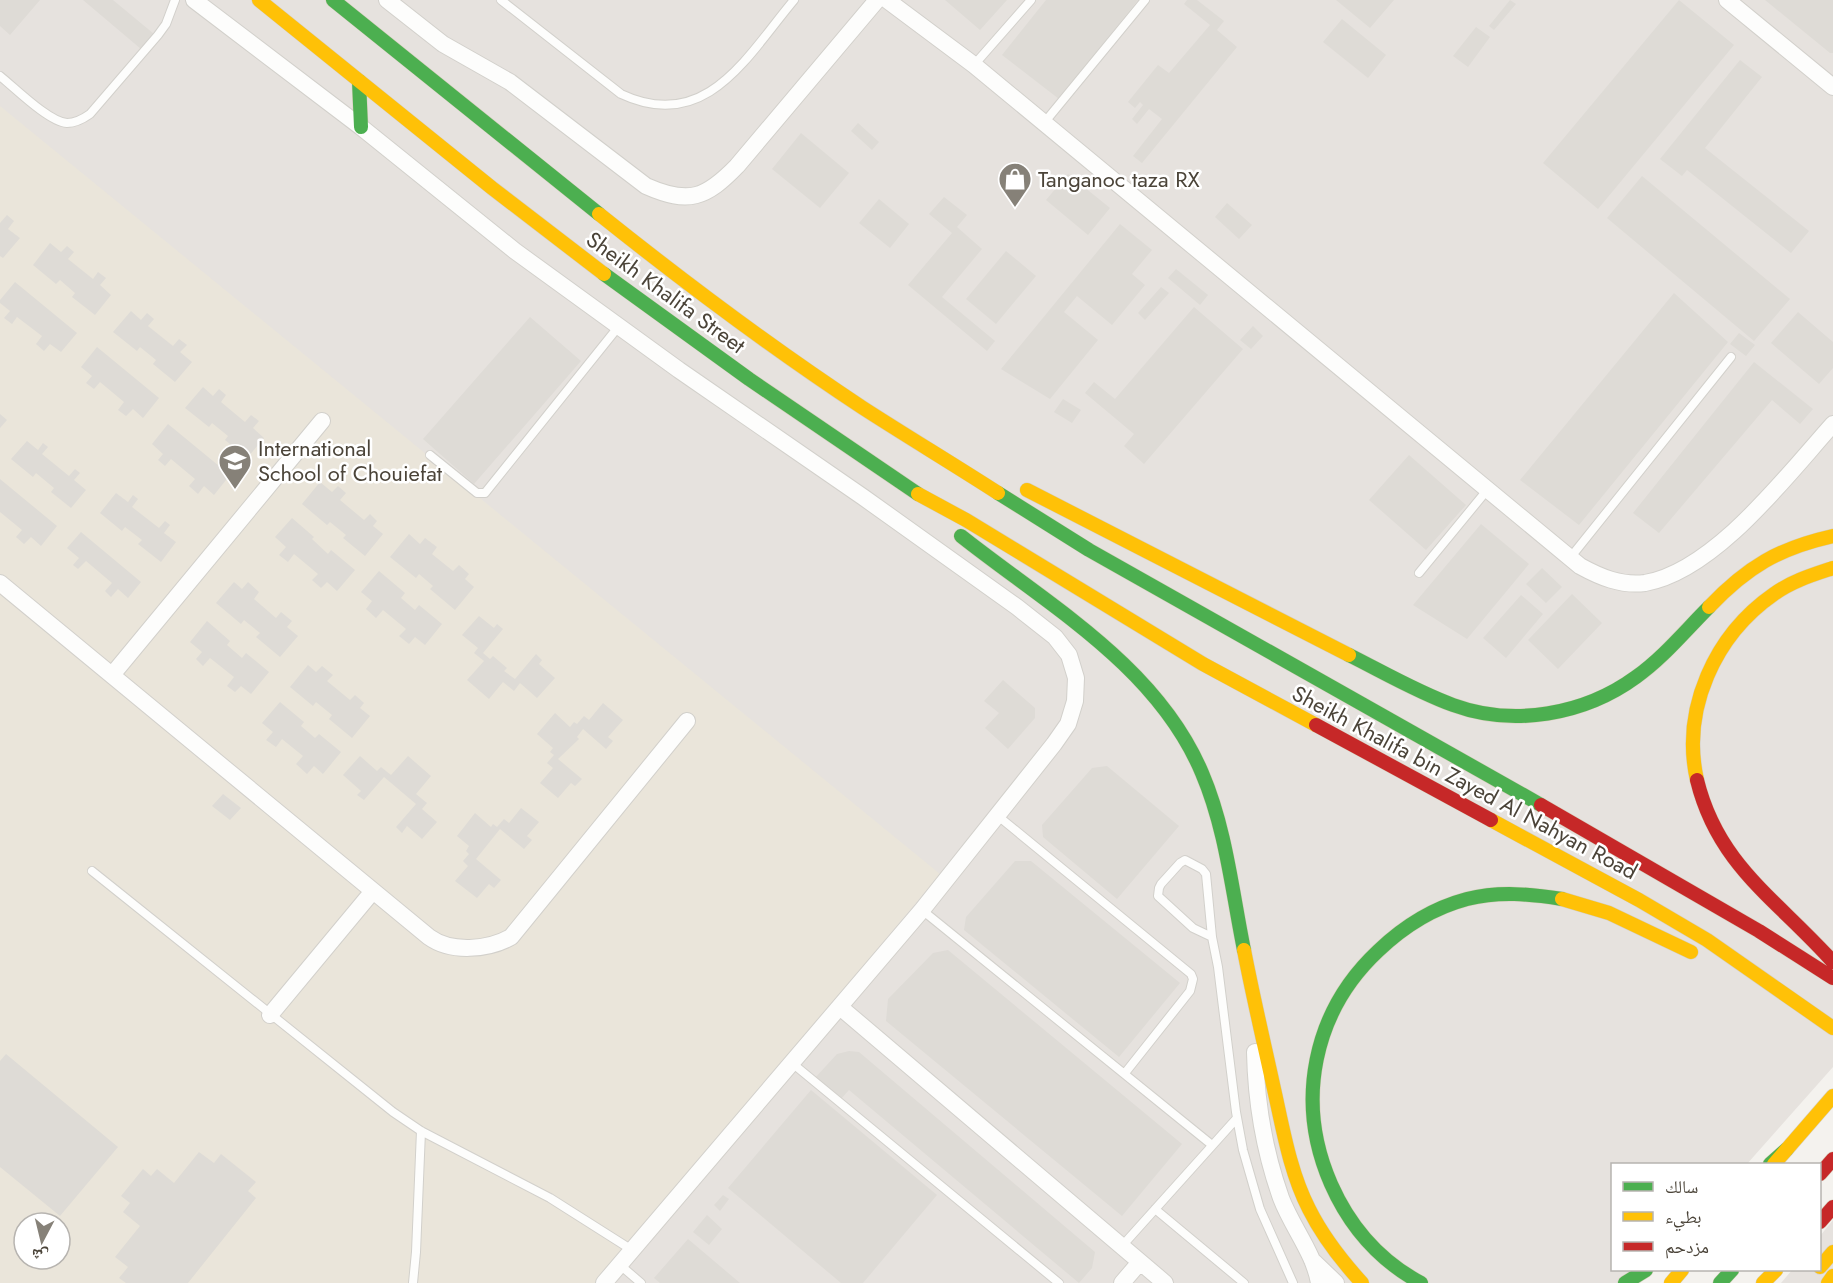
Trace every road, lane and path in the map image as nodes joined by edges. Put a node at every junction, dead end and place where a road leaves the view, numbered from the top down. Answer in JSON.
{"nodes":[{"id":1,"x":175,"y":0,"type":"edge"},
{"id":2,"x":194,"y":0,"type":"edge"},
{"id":3,"x":259,"y":0,"type":"edge"},
{"id":4,"x":333,"y":0,"type":"edge"},
{"id":5,"x":387,"y":0,"type":"edge"},
{"id":6,"x":501,"y":0,"type":"edge"},
{"id":7,"x":794,"y":0,"type":"edge"},
{"id":8,"x":877,"y":0,"type":"edge"},
{"id":9,"x":887,"y":0,"type":"edge"},
{"id":10,"x":1031,"y":0,"type":"edge"},
{"id":11,"x":1144,"y":0,"type":"edge"},
{"id":12,"x":1727,"y":0,"type":"edge"},
{"id":13,"x":974,"y":65,"type":"junction"},
{"id":14,"x":0,"y":76,"type":"edge"},
{"id":15,"x":359,"y":81,"type":"junction"},
{"id":16,"x":1833,"y":86,"type":"edge"},
{"id":17,"x":1044,"y":123,"type":"junction"},
{"id":18,"x":361,"y":127,"type":"junction"},
{"id":19,"x":619,"y":326,"type":"junction"},
{"id":20,"x":1731,"y":357,"type":"dead end"},
{"id":21,"x":322,"y":421,"type":"dead end"},
{"id":22,"x":1833,"y":424,"type":"edge"},
{"id":23,"x":430,"y":455,"type":"dead end"},
{"id":24,"x":961,"y":470,"type":"junction"},
{"id":25,"x":993,"y":473,"type":"dead end"},
{"id":26,"x":1012,"y":483,"type":"dead end"},
{"id":27,"x":1488,"y":489,"type":"junction"},
{"id":28,"x":921,"y":496,"type":"junction"},
{"id":29,"x":1833,"y":536,"type":"edge"},
{"id":30,"x":1089,"y":550,"type":"joint"},
{"id":31,"x":1570,"y":558,"type":"junction"},
{"id":32,"x":1833,"y":568,"type":"edge"},
{"id":33,"x":1419,"y":573,"type":"dead end"},
{"id":34,"x":0,"y":583,"type":"edge"},
{"id":35,"x":1071,"y":584,"type":"joint"},
{"id":36,"x":112,"y":675,"type":"junction"},
{"id":37,"x":687,"y":721,"type":"dead end"},
{"id":38,"x":998,"y":816,"type":"junction"},
{"id":39,"x":92,"y":870,"type":"dead end"},
{"id":40,"x":373,"y":891,"type":"junction"},
{"id":41,"x":922,"y":910,"type":"junction"},
{"id":42,"x":1212,"y":937,"type":"junction"},
{"id":43,"x":1833,"y":962,"type":"edge"},
{"id":44,"x":1833,"y":978,"type":"edge"},
{"id":45,"x":1781,"y":993,"type":"junction"},
{"id":46,"x":840,"y":1007,"type":"junction"},
{"id":47,"x":270,"y":1015,"type":"junction"},
{"id":48,"x":1257,"y":1019,"type":"junction"},
{"id":49,"x":1833,"y":1028,"type":"edge"},
{"id":50,"x":792,"y":1064,"type":"junction"},
{"id":51,"x":1125,"y":1073,"type":"junction"},
{"id":52,"x":1833,"y":1096,"type":"edge"},
{"id":53,"x":1237,"y":1118,"type":"junction"},
{"id":54,"x":421,"y":1131,"type":"junction"},
{"id":55,"x":1212,"y":1145,"type":"junction"},
{"id":56,"x":1833,"y":1159,"type":"edge"},
{"id":57,"x":1773,"y":1163,"type":"edge"},
{"id":58,"x":1821,"y":1173,"type":"edge"},
{"id":59,"x":1833,"y":1207,"type":"edge"},
{"id":60,"x":1155,"y":1209,"type":"junction"},
{"id":61,"x":1821,"y":1221,"type":"edge"},
{"id":62,"x":1122,"y":1246,"type":"junction"},
{"id":63,"x":632,"y":1250,"type":"junction"},
{"id":64,"x":1833,"y":1252,"type":"edge"},
{"id":65,"x":1311,"y":1259,"type":"junction"},
{"id":66,"x":1140,"y":1262,"type":"junction"},
{"id":67,"x":620,"y":1265,"type":"junction"},
{"id":68,"x":1821,"y":1265,"type":"edge"},
{"id":69,"x":1643,"y":1271,"type":"edge"},
{"id":70,"x":1680,"y":1271,"type":"edge"},
{"id":71,"x":1730,"y":1271,"type":"edge"},
{"id":72,"x":1774,"y":1271,"type":"edge"},
{"id":73,"x":1833,"y":1276,"type":"edge"},
{"id":74,"x":413,"y":1283,"type":"edge"},
{"id":75,"x":604,"y":1283,"type":"edge"},
{"id":76,"x":641,"y":1283,"type":"edge"},
{"id":77,"x":1059,"y":1283,"type":"edge"},
{"id":78,"x":1122,"y":1283,"type":"edge"},
{"id":79,"x":1165,"y":1283,"type":"edge"},
{"id":80,"x":1244,"y":1283,"type":"edge"},
{"id":81,"x":1293,"y":1283,"type":"edge"},
{"id":82,"x":1319,"y":1283,"type":"edge"},
{"id":83,"x":1336,"y":1283,"type":"edge"},
{"id":84,"x":1362,"y":1283,"type":"edge"},
{"id":85,"x":1421,"y":1283,"type":"edge"},
{"id":86,"x":1625,"y":1283,"type":"edge"},
{"id":87,"x":1671,"y":1283,"type":"edge"},
{"id":88,"x":1720,"y":1283,"type":"edge"},
{"id":89,"x":1763,"y":1283,"type":"edge"},
{"id":90,"x":1828,"y":1283,"type":"edge"}],
"edges":[{"from":1,"to":14,"type":"lane"},
{"from":2,"to":18,"type":"street"},
{"from":3,"to":15,"type":"main road","name":"Sheikh Khalifa Street"},
{"from":4,"to":24,"type":"main road","name":"Sheikh Khalifa Street"},
{"from":5,"to":8,"type":"street"},
{"from":6,"to":7,"type":"lane"},
{"from":9,"to":13,"type":"street"},
{"from":10,"to":13,"type":"lane"},
{"from":11,"to":17,"type":"lane"},
{"from":12,"to":16,"type":"street"},
{"from":13,"to":17,"type":"street"},
{"from":15,"to":18,"type":"main road"},
{"from":15,"to":28,"type":"main road","name":"Sheikh Khalifa Street"},
{"from":17,"to":27,"type":"street"},
{"from":18,"to":19,"type":"street"},
{"from":19,"to":23,"type":"lane"},
{"from":19,"to":38,"type":"street"},
{"from":20,"to":31,"type":"lane"},
{"from":21,"to":36,"type":"street"},
{"from":22,"to":31,"type":"street"},
{"from":24,"to":25,"type":"main road"},
{"from":24,"to":30,"type":"main road","name":"Sheikh Khalifa Street"},
{"from":26,"to":29,"type":"main road"},
{"from":27,"to":31,"type":"street"},
{"from":27,"to":33,"type":"lane"},
{"from":28,"to":35,"type":"main road","name":"Sheikh Khalifa Street"},
{"from":28,"to":48,"type":"main road"},
{"from":30,"to":44,"type":"main road","name":"Sheikh Khalifa bin Zayed Al Nahyan Road"},
{"from":32,"to":43,"type":"main road"},
{"from":34,"to":36,"type":"street"},
{"from":35,"to":45,"type":"main road","name":"Sheikh Khalifa bin Zayed Al Nahyan Road"},
{"from":36,"to":40,"type":"street"},
{"from":37,"to":40,"type":"street"},
{"from":38,"to":41,"type":"street"},
{"from":38,"to":51,"type":"lane"},
{"from":39,"to":47,"type":"lane"},
{"from":40,"to":47,"type":"street"},
{"from":41,"to":46,"type":"street"},
{"from":41,"to":51,"type":"lane"},
{"from":42,"to":42,"type":"lane"},
{"from":42,"to":53,"type":"lane"},
{"from":45,"to":49,"type":"main road","name":"Sheikh Khalifa bin Zayed Al Nahyan Road"},
{"from":45,"to":85,"type":"main road"},
{"from":46,"to":50,"type":"street"},
{"from":46,"to":62,"type":"street"},
{"from":47,"to":54,"type":"lane"},
{"from":48,"to":65,"type":"street"},
{"from":48,"to":84,"type":"main road"},
{"from":50,"to":63,"type":"street"},
{"from":50,"to":77,"type":"lane"},
{"from":51,"to":55,"type":"lane"},
{"from":52,"to":57,"type":"main road"},
{"from":53,"to":55,"type":"lane"},
{"from":53,"to":81,"type":"lane"},
{"from":54,"to":63,"type":"lane"},
{"from":54,"to":74,"type":"lane"},
{"from":55,"to":60,"type":"lane"},
{"from":56,"to":58,"type":"main road"},
{"from":59,"to":61,"type":"main road"},
{"from":60,"to":62,"type":"lane"},
{"from":60,"to":80,"type":"lane"},
{"from":62,"to":66,"type":"street"},
{"from":63,"to":67,"type":"street"},
{"from":64,"to":68,"type":"main road"},
{"from":65,"to":82,"type":"street"},
{"from":65,"to":83,"type":"street"},
{"from":66,"to":78,"type":"street"},
{"from":66,"to":79,"type":"street"},
{"from":67,"to":75,"type":"street"},
{"from":67,"to":76,"type":"lane"},
{"from":69,"to":86,"type":"main road"},
{"from":70,"to":87,"type":"main road"},
{"from":71,"to":88,"type":"main road"},
{"from":72,"to":89,"type":"main road"},
{"from":73,"to":90,"type":"main road"}]}
